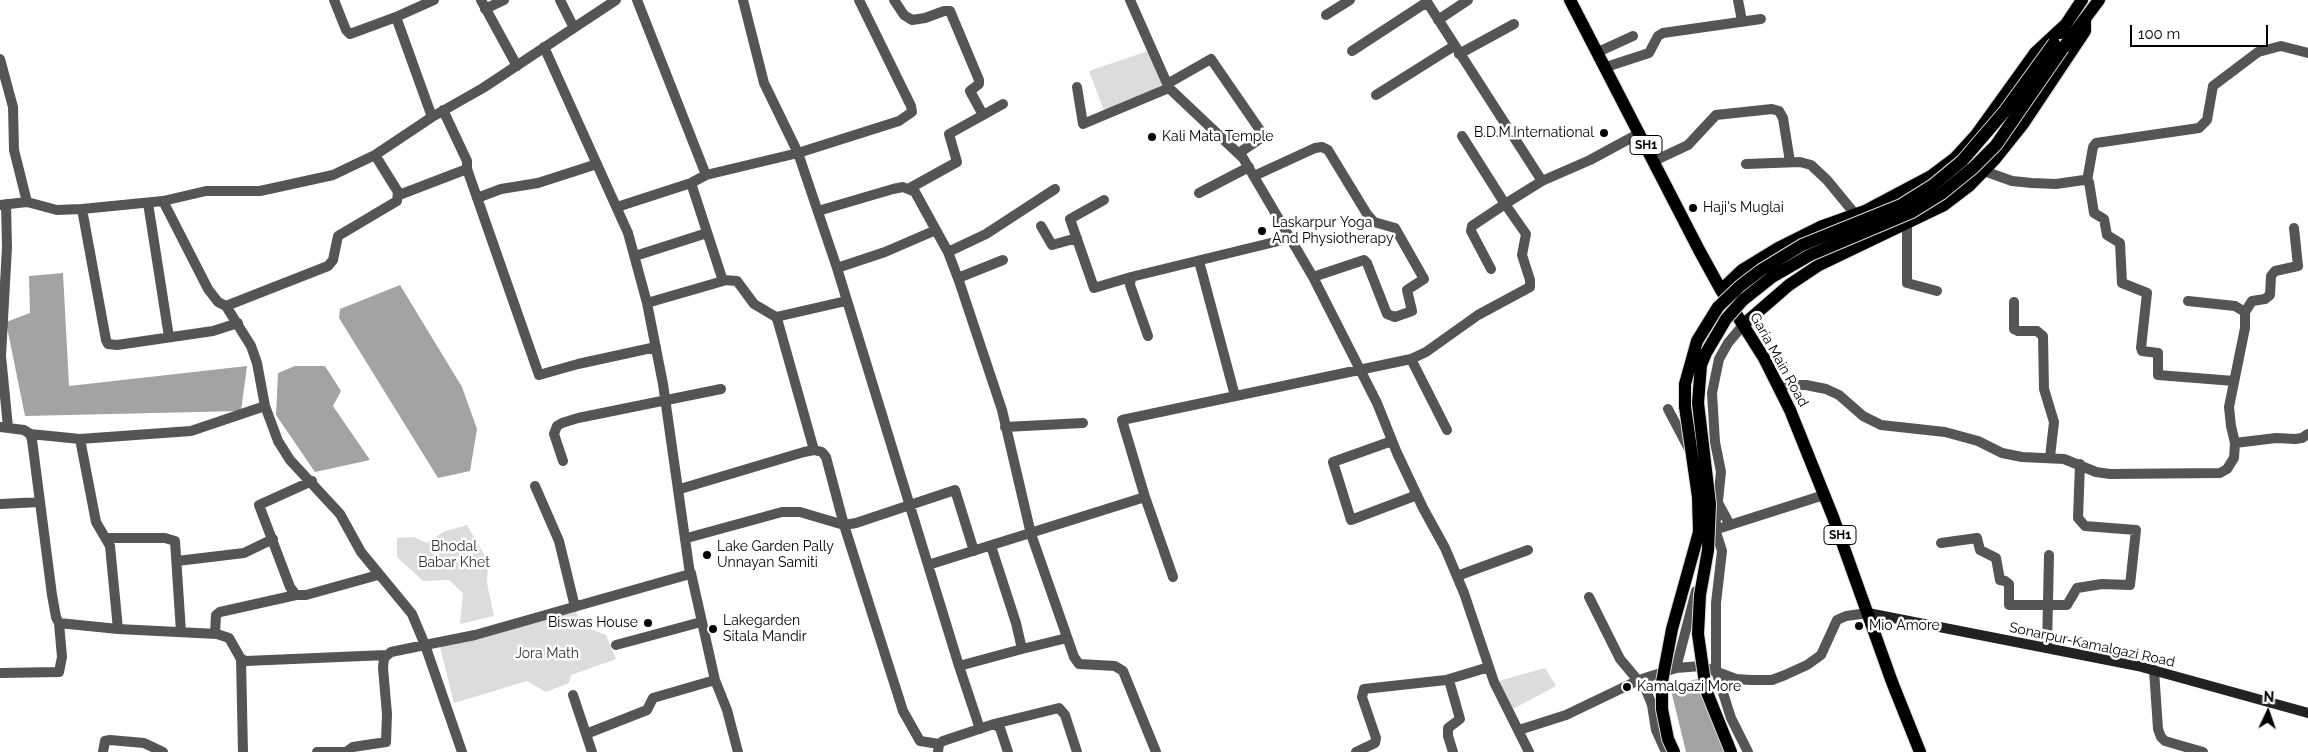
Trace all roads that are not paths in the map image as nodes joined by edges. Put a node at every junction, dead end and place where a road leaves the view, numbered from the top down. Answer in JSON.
{"nodes":[{"id":1,"x":334,"y":0,"type":"edge"},
{"id":2,"x":434,"y":0,"type":"edge"},
{"id":3,"x":504,"y":0,"type":"edge"},
{"id":4,"x":560,"y":0,"type":"edge"},
{"id":5,"x":616,"y":0,"type":"edge"},
{"id":6,"x":637,"y":0,"type":"edge"},
{"id":7,"x":743,"y":0,"type":"edge"},
{"id":8,"x":859,"y":0,"type":"edge"},
{"id":9,"x":894,"y":0,"type":"edge"},
{"id":10,"x":1130,"y":0,"type":"edge"},
{"id":11,"x":1350,"y":0,"type":"edge"},
{"id":12,"x":1468,"y":0,"type":"edge"},
{"id":13,"x":1570,"y":0,"type":"edge"},
{"id":14,"x":1738,"y":0,"type":"edge"},
{"id":15,"x":2082,"y":0,"type":"edge"},
{"id":16,"x":2099,"y":0,"type":"edge"},
{"id":17,"x":1426,"y":1,"type":"edge"},
{"id":18,"x":483,"y":4,"type":"edge"},
{"id":19,"x":1326,"y":15,"type":"dead end"},
{"id":20,"x":396,"y":17,"type":"junction"},
{"id":21,"x":1761,"y":19,"type":"dead end"},
{"id":22,"x":2085,"y":19,"type":"junction"},
{"id":23,"x":1438,"y":20,"type":"junction"},
{"id":24,"x":1742,"y":22,"type":"junction"},
{"id":25,"x":1514,"y":24,"type":"dead end"},
{"id":26,"x":2064,"y":26,"type":"junction"},
{"id":27,"x":574,"y":28,"type":"junction"},
{"id":28,"x":1633,"y":36,"type":"dead end"},
{"id":29,"x":2059,"y":45,"type":"junction"},
{"id":30,"x":544,"y":47,"type":"junction"},
{"id":31,"x":1456,"y":50,"type":"junction"},
{"id":32,"x":1352,"y":51,"type":"dead end"},
{"id":33,"x":1598,"y":52,"type":"junction"},
{"id":34,"x":2308,"y":52,"type":"edge"},
{"id":35,"x":0,"y":59,"type":"edge"},
{"id":36,"x":517,"y":66,"type":"junction"},
{"id":37,"x":1606,"y":67,"type":"junction"},
{"id":38,"x":1168,"y":86,"type":"junction"},
{"id":39,"x":1077,"y":87,"type":"dead end"},
{"id":40,"x":1376,"y":95,"type":"dead end"},
{"id":41,"x":1003,"y":104,"type":"dead end"},
{"id":42,"x":443,"y":110,"type":"junction"},
{"id":43,"x":983,"y":115,"type":"junction"},
{"id":44,"x":432,"y":117,"type":"junction"},
{"id":45,"x":1640,"y":133,"type":"junction"},
{"id":46,"x":1462,"y":136,"type":"dead end"},
{"id":47,"x":798,"y":153,"type":"junction"},
{"id":48,"x":1239,"y":154,"type":"junction"},
{"id":49,"x":375,"y":155,"type":"junction"},
{"id":50,"x":1654,"y":161,"type":"junction"},
{"id":51,"x":1790,"y":162,"type":"junction"},
{"id":52,"x":597,"y":164,"type":"junction"},
{"id":53,"x":1746,"y":164,"type":"dead end"},
{"id":54,"x":468,"y":169,"type":"junction"},
{"id":55,"x":1251,"y":171,"type":"junction"},
{"id":56,"x":1984,"y":171,"type":"junction"},
{"id":57,"x":706,"y":175,"type":"junction"},
{"id":58,"x":2087,"y":181,"type":"junction"},
{"id":59,"x":1542,"y":182,"type":"junction"},
{"id":60,"x":690,"y":183,"type":"junction"},
{"id":61,"x":910,"y":188,"type":"junction"},
{"id":62,"x":1055,"y":189,"type":"dead end"},
{"id":63,"x":1199,"y":193,"type":"dead end"},
{"id":64,"x":399,"y":195,"type":"junction"},
{"id":65,"x":477,"y":198,"type":"junction"},
{"id":66,"x":1104,"y":200,"type":"dead end"},
{"id":67,"x":163,"y":201,"type":"junction"},
{"id":68,"x":27,"y":202,"type":"junction"},
{"id":69,"x":148,"y":203,"type":"junction"},
{"id":70,"x":3,"y":204,"type":"edge"},
{"id":71,"x":1505,"y":204,"type":"junction"},
{"id":72,"x":617,"y":207,"type":"junction"},
{"id":73,"x":82,"y":209,"type":"junction"},
{"id":74,"x":818,"y":211,"type":"junction"},
{"id":75,"x":1855,"y":214,"type":"junction"},
{"id":76,"x":1907,"y":224,"type":"junction"},
{"id":77,"x":1041,"y":226,"type":"dead end"},
{"id":78,"x":2294,"y":228,"type":"dead end"},
{"id":79,"x":936,"y":230,"type":"junction"},
{"id":80,"x":707,"y":232,"type":"junction"},
{"id":81,"x":1077,"y":238,"type":"junction"},
{"id":82,"x":1291,"y":238,"type":"junction"},
{"id":83,"x":948,"y":252,"type":"junction"},
{"id":84,"x":635,"y":256,"type":"junction"},
{"id":85,"x":1003,"y":260,"type":"dead end"},
{"id":86,"x":1199,"y":261,"type":"junction"},
{"id":87,"x":837,"y":268,"type":"junction"},
{"id":88,"x":1491,"y":270,"type":"dead end"},
{"id":89,"x":1131,"y":277,"type":"junction"},
{"id":90,"x":1313,"y":277,"type":"junction"},
{"id":91,"x":958,"y":278,"type":"junction"},
{"id":92,"x":723,"y":280,"type":"junction"},
{"id":93,"x":1721,"y":290,"type":"junction"},
{"id":94,"x":1937,"y":291,"type":"dead end"},
{"id":95,"x":2188,"y":300,"type":"dead end"},
{"id":96,"x":846,"y":301,"type":"junction"},
{"id":97,"x":2014,"y":302,"type":"dead end"},
{"id":98,"x":647,"y":303,"type":"junction"},
{"id":99,"x":226,"y":306,"type":"junction"},
{"id":100,"x":2245,"y":312,"type":"junction"},
{"id":101,"x":776,"y":317,"type":"junction"},
{"id":102,"x":238,"y":324,"type":"junction"},
{"id":103,"x":1744,"y":324,"type":"junction"},
{"id":104,"x":1148,"y":336,"type":"dead end"},
{"id":105,"x":169,"y":337,"type":"junction"},
{"id":106,"x":656,"y":347,"type":"junction"},
{"id":107,"x":1411,"y":359,"type":"junction"},
{"id":108,"x":1361,"y":369,"type":"junction"},
{"id":109,"x":2234,"y":381,"type":"junction"},
{"id":110,"x":1779,"y":385,"type":"junction"},
{"id":111,"x":721,"y":389,"type":"dead end"},
{"id":112,"x":1234,"y":396,"type":"junction"},
{"id":113,"x":665,"y":400,"type":"junction"},
{"id":114,"x":265,"y":406,"type":"junction"},
{"id":115,"x":1668,"y":409,"type":"dead end"},
{"id":116,"x":1083,"y":423,"type":"dead end"},
{"id":117,"x":4,"y":427,"type":"edge"},
{"id":118,"x":1005,"y":427,"type":"junction"},
{"id":119,"x":1447,"y":430,"type":"dead end"},
{"id":120,"x":30,"y":434,"type":"junction"},
{"id":121,"x":2308,"y":434,"type":"edge"},
{"id":122,"x":80,"y":439,"type":"junction"},
{"id":123,"x":1392,"y":441,"type":"junction"},
{"id":124,"x":2236,"y":443,"type":"junction"},
{"id":125,"x":814,"y":450,"type":"junction"},
{"id":126,"x":2050,"y":457,"type":"junction"},
{"id":127,"x":563,"y":461,"type":"dead end"},
{"id":128,"x":2080,"y":464,"type":"junction"},
{"id":129,"x":312,"y":481,"type":"junction"},
{"id":130,"x":535,"y":486,"type":"dead end"},
{"id":131,"x":680,"y":489,"type":"junction"},
{"id":132,"x":1417,"y":495,"type":"junction"},
{"id":133,"x":1824,"y":495,"type":"junction"},
{"id":134,"x":1145,"y":497,"type":"junction"},
{"id":135,"x":1717,"y":501,"type":"junction"},
{"id":136,"x":40,"y":502,"type":"junction"},
{"id":137,"x":0,"y":504,"type":"edge"},
{"id":138,"x":911,"y":505,"type":"junction"},
{"id":139,"x":844,"y":525,"type":"junction"},
{"id":140,"x":1730,"y":525,"type":"junction"},
{"id":141,"x":1715,"y":529,"type":"junction"},
{"id":142,"x":1031,"y":534,"type":"junction"},
{"id":143,"x":106,"y":538,"type":"junction"},
{"id":144,"x":687,"y":538,"type":"junction"},
{"id":145,"x":273,"y":539,"type":"junction"},
{"id":146,"x":1694,"y":540,"type":"dead end"},
{"id":147,"x":1941,"y":543,"type":"dead end"},
{"id":148,"x":990,"y":546,"type":"junction"},
{"id":149,"x":1528,"y":550,"type":"dead end"},
{"id":150,"x":974,"y":551,"type":"junction"},
{"id":151,"x":2049,"y":555,"type":"dead end"},
{"id":152,"x":177,"y":561,"type":"junction"},
{"id":153,"x":928,"y":565,"type":"junction"},
{"id":154,"x":691,"y":573,"type":"junction"},
{"id":155,"x":378,"y":575,"type":"junction"},
{"id":156,"x":1457,"y":576,"type":"junction"},
{"id":157,"x":1173,"y":577,"type":"dead end"},
{"id":158,"x":296,"y":595,"type":"junction"},
{"id":159,"x":1589,"y":597,"type":"dead end"},
{"id":160,"x":2048,"y":604,"type":"junction"},
{"id":161,"x":575,"y":607,"type":"junction"},
{"id":162,"x":1868,"y":613,"type":"junction"},
{"id":163,"x":702,"y":622,"type":"junction"},
{"id":164,"x":59,"y":623,"type":"junction"},
{"id":165,"x":118,"y":629,"type":"junction"},
{"id":166,"x":181,"y":632,"type":"junction"},
{"id":167,"x":215,"y":634,"type":"junction"},
{"id":168,"x":1067,"y":638,"type":"junction"},
{"id":169,"x":425,"y":644,"type":"junction"},
{"id":170,"x":616,"y":645,"type":"dead end"},
{"id":171,"x":2047,"y":648,"type":"junction"},
{"id":172,"x":1022,"y":649,"type":"junction"},
{"id":173,"x":386,"y":655,"type":"junction"},
{"id":174,"x":241,"y":659,"type":"junction"},
{"id":175,"x":959,"y":666,"type":"junction"},
{"id":176,"x":1489,"y":667,"type":"junction"},
{"id":177,"x":1676,"y":668,"type":"junction"},
{"id":178,"x":2154,"y":670,"type":"junction"},
{"id":179,"x":1716,"y":671,"type":"junction"},
{"id":180,"x":0,"y":673,"type":"edge"},
{"id":181,"x":715,"y":680,"type":"junction"},
{"id":182,"x":1449,"y":680,"type":"junction"},
{"id":183,"x":1639,"y":680,"type":"junction"},
{"id":184,"x":573,"y":695,"type":"dead end"},
{"id":185,"x":2308,"y":713,"type":"edge"},
{"id":186,"x":994,"y":724,"type":"junction"},
{"id":187,"x":980,"y":729,"type":"junction"},
{"id":188,"x":1519,"y":730,"type":"junction"},
{"id":189,"x":586,"y":734,"type":"junction"},
{"id":190,"x":938,"y":748,"type":"edge"},
{"id":191,"x":103,"y":752,"type":"edge"},
{"id":192,"x":163,"y":752,"type":"edge"},
{"id":193,"x":243,"y":752,"type":"edge"},
{"id":194,"x":317,"y":752,"type":"edge"},
{"id":195,"x":344,"y":752,"type":"edge"},
{"id":196,"x":462,"y":752,"type":"edge"},
{"id":197,"x":592,"y":752,"type":"edge"},
{"id":198,"x":738,"y":752,"type":"edge"},
{"id":199,"x":1008,"y":752,"type":"edge"},
{"id":200,"x":1077,"y":752,"type":"edge"},
{"id":201,"x":1156,"y":752,"type":"edge"},
{"id":202,"x":1356,"y":752,"type":"edge"},
{"id":203,"x":1453,"y":752,"type":"edge"},
{"id":204,"x":1529,"y":752,"type":"edge"},
{"id":205,"x":1666,"y":752,"type":"edge"},
{"id":206,"x":1674,"y":752,"type":"edge"},
{"id":207,"x":1731,"y":752,"type":"edge"},
{"id":208,"x":1748,"y":752,"type":"edge"},
{"id":209,"x":1920,"y":752,"type":"edge"},
{"id":210,"x":2203,"y":752,"type":"edge"}],
"edges":[{"from":1,"to":20,"type":"street"},
{"from":2,"to":20,"type":"street"},
{"from":3,"to":18,"type":"street"},
{"from":4,"to":27,"type":"street"},
{"from":5,"to":27,"type":"street"},
{"from":6,"to":57,"type":"street"},
{"from":7,"to":47,"type":"street"},
{"from":8,"to":47,"type":"street"},
{"from":9,"to":43,"type":"street"},
{"from":10,"to":38,"type":"street"},
{"from":11,"to":19,"type":"street"},
{"from":12,"to":23,"type":"street"},
{"from":13,"to":33,"type":"main road","name":"Garia Main Road","number":"SH1"},
{"from":14,"to":24,"type":"street"},
{"from":15,"to":26,"type":"main road"},
{"from":16,"to":22,"type":"main road"},
{"from":17,"to":23,"type":"street"},
{"from":17,"to":32,"type":"street"},
{"from":18,"to":36,"type":"street"},
{"from":20,"to":44,"type":"street"},
{"from":21,"to":24,"type":"street"},
{"from":22,"to":29,"type":"main road"},
{"from":22,"to":56,"type":"main road"},
{"from":23,"to":31,"type":"street"},
{"from":24,"to":37,"type":"street"},
{"from":25,"to":31,"type":"street"},
{"from":26,"to":29,"type":"main road"},
{"from":26,"to":75,"type":"main road"},
{"from":27,"to":30,"type":"street"},
{"from":28,"to":33,"type":"street"},
{"from":29,"to":206,"type":"main road","bridge":true},
{"from":29,"to":207,"type":"main road","bridge":true},
{"from":30,"to":36,"type":"street"},
{"from":30,"to":52,"type":"street"},
{"from":31,"to":40,"type":"street"},
{"from":31,"to":59,"type":"street"},
{"from":33,"to":37,"type":"main road","name":"Garia Main Road","number":"SH1"},
{"from":34,"to":58,"type":"street"},
{"from":35,"to":68,"type":"street"},
{"from":36,"to":42,"type":"street"},
{"from":37,"to":45,"type":"main road","name":"Garia Main Road","number":"SH1"},
{"from":38,"to":39,"type":"street"},
{"from":38,"to":48,"type":"street"},
{"from":38,"to":48,"type":"street"},
{"from":41,"to":43,"type":"street"},
{"from":42,"to":44,"type":"street"},
{"from":42,"to":54,"type":"street"},
{"from":43,"to":61,"type":"street"},
{"from":44,"to":49,"type":"street"},
{"from":45,"to":50,"type":"main road","name":"Garia Main Road","number":"SH1"},
{"from":45,"to":59,"type":"street"},
{"from":46,"to":71,"type":"street"},
{"from":47,"to":57,"type":"street"},
{"from":47,"to":74,"type":"street"},
{"from":48,"to":55,"type":"street"},
{"from":49,"to":64,"type":"street"},
{"from":49,"to":67,"type":"street"},
{"from":50,"to":51,"type":"street"},
{"from":50,"to":93,"type":"main road","name":"Garia Main Road","number":"SH1"},
{"from":51,"to":53,"type":"street"},
{"from":51,"to":75,"type":"street"},
{"from":52,"to":65,"type":"street"},
{"from":52,"to":72,"type":"street"},
{"from":54,"to":64,"type":"street"},
{"from":54,"to":65,"type":"street"},
{"from":55,"to":63,"type":"street"},
{"from":55,"to":82,"type":"street"},
{"from":55,"to":90,"type":"street"},
{"from":56,"to":58,"type":"street"},
{"from":56,"to":76,"type":"main road"},
{"from":57,"to":60,"type":"street"},
{"from":58,"to":109,"type":"street"},
{"from":59,"to":71,"type":"street"},
{"from":60,"to":72,"type":"street"},
{"from":60,"to":80,"type":"street"},
{"from":61,"to":74,"type":"street"},
{"from":61,"to":79,"type":"street"},
{"from":62,"to":83,"type":"street"},
{"from":64,"to":99,"type":"street"},
{"from":65,"to":106,"type":"street"},
{"from":66,"to":81,"type":"street"},
{"from":67,"to":69,"type":"street"},
{"from":67,"to":99,"type":"street"},
{"from":68,"to":70,"type":"street"},
{"from":68,"to":73,"type":"street"},
{"from":69,"to":73,"type":"street"},
{"from":69,"to":105,"type":"street"},
{"from":70,"to":117,"type":"street"},
{"from":71,"to":88,"type":"street"},
{"from":71,"to":107,"type":"street"},
{"from":72,"to":84,"type":"street"},
{"from":73,"to":105,"type":"street"},
{"from":74,"to":87,"type":"street"},
{"from":75,"to":93,"type":"main road"},
{"from":76,"to":94,"type":"street"},
{"from":76,"to":103,"type":"main road"},
{"from":77,"to":81,"type":"street"},
{"from":78,"to":100,"type":"street"},
{"from":79,"to":83,"type":"street"},
{"from":79,"to":87,"type":"street"},
{"from":80,"to":84,"type":"street"},
{"from":80,"to":92,"type":"street"},
{"from":81,"to":89,"type":"street"},
{"from":82,"to":86,"type":"street"},
{"from":82,"to":90,"type":"street"},
{"from":83,"to":91,"type":"street"},
{"from":84,"to":98,"type":"street"},
{"from":85,"to":91,"type":"street"},
{"from":86,"to":89,"type":"street"},
{"from":86,"to":112,"type":"street"},
{"from":87,"to":96,"type":"street"},
{"from":89,"to":104,"type":"street"},
{"from":90,"to":108,"type":"street"},
{"from":91,"to":118,"type":"street"},
{"from":92,"to":98,"type":"street"},
{"from":92,"to":101,"type":"street"},
{"from":93,"to":103,"type":"main road","name":"Garia Main Road","number":"SH1"},
{"from":95,"to":100,"type":"street"},
{"from":96,"to":101,"type":"street"},
{"from":96,"to":138,"type":"street"},
{"from":97,"to":126,"type":"street"},
{"from":98,"to":106,"type":"street"},
{"from":99,"to":102,"type":"street"},
{"from":100,"to":109,"type":"street"},
{"from":101,"to":125,"type":"street"},
{"from":102,"to":105,"type":"street"},
{"from":102,"to":114,"type":"street"},
{"from":103,"to":110,"type":"main road","name":"Garia Main Road","number":"SH1"},
{"from":103,"to":135,"type":"street"},
{"from":106,"to":113,"type":"street"},
{"from":107,"to":108,"type":"street"},
{"from":107,"to":119,"type":"street"},
{"from":108,"to":112,"type":"street"},
{"from":108,"to":123,"type":"street"},
{"from":109,"to":124,"type":"street"},
{"from":110,"to":126,"type":"street"},
{"from":110,"to":133,"type":"main road","name":"Garia Main Road","number":"SH1"},
{"from":111,"to":113,"type":"street"},
{"from":112,"to":134,"type":"street"},
{"from":113,"to":127,"type":"street"},
{"from":113,"to":131,"type":"street"},
{"from":114,"to":122,"type":"street"},
{"from":114,"to":129,"type":"street"},
{"from":115,"to":135,"type":"street"},
{"from":116,"to":118,"type":"street"},
{"from":117,"to":120,"type":"street"},
{"from":118,"to":142,"type":"street"},
{"from":120,"to":122,"type":"street"},
{"from":120,"to":136,"type":"street"},
{"from":121,"to":124,"type":"street"},
{"from":122,"to":143,"type":"street"},
{"from":123,"to":132,"type":"street"},
{"from":123,"to":132,"type":"street"},
{"from":124,"to":128,"type":"street"},
{"from":125,"to":131,"type":"street"},
{"from":125,"to":139,"type":"street"},
{"from":126,"to":128,"type":"street"},
{"from":128,"to":160,"type":"street"},
{"from":129,"to":145,"type":"street"},
{"from":129,"to":155,"type":"street"},
{"from":130,"to":161,"type":"street"},
{"from":131,"to":144,"type":"street"},
{"from":132,"to":156,"type":"street"},
{"from":133,"to":140,"type":"street"},
{"from":133,"to":162,"type":"main road","name":"Garia Main Road","number":"SH1"},
{"from":134,"to":142,"type":"street"},
{"from":134,"to":157,"type":"street"},
{"from":135,"to":140,"type":"street"},
{"from":135,"to":141,"type":"street"},
{"from":136,"to":137,"type":"street"},
{"from":136,"to":164,"type":"street"},
{"from":138,"to":139,"type":"street"},
{"from":138,"to":150,"type":"street"},
{"from":138,"to":153,"type":"street"},
{"from":139,"to":144,"type":"street"},
{"from":139,"to":190,"type":"street"},
{"from":140,"to":141,"type":"street"},
{"from":141,"to":146,"type":"street"},
{"from":141,"to":177,"type":"street"},
{"from":141,"to":179,"type":"street"},
{"from":142,"to":148,"type":"street"},
{"from":142,"to":168,"type":"street"},
{"from":143,"to":152,"type":"street"},
{"from":143,"to":165,"type":"street"},
{"from":144,"to":154,"type":"street"},
{"from":145,"to":152,"type":"street"},
{"from":145,"to":158,"type":"street"},
{"from":147,"to":160,"type":"street"},
{"from":148,"to":150,"type":"street"},
{"from":148,"to":172,"type":"street"},
{"from":149,"to":156,"type":"street"},
{"from":150,"to":153,"type":"street"},
{"from":151,"to":160,"type":"street"},
{"from":152,"to":166,"type":"street"},
{"from":153,"to":175,"type":"street"},
{"from":154,"to":161,"type":"street"},
{"from":154,"to":163,"type":"street"},
{"from":155,"to":158,"type":"street"},
{"from":155,"to":169,"type":"street"},
{"from":156,"to":176,"type":"street"},
{"from":158,"to":167,"type":"street"},
{"from":159,"to":183,"type":"street"},
{"from":160,"to":171,"type":"street"},
{"from":161,"to":169,"type":"street"},
{"from":162,"to":171,"type":"main road","name":"Sonarpur-Kamalgazi Road"},
{"from":162,"to":179,"type":"street"},
{"from":162,"to":209,"type":"main road","name":"Garia Main Road","number":"SH1"},
{"from":163,"to":170,"type":"street"},
{"from":163,"to":181,"type":"street"},
{"from":164,"to":165,"type":"street"},
{"from":164,"to":180,"type":"street"},
{"from":165,"to":166,"type":"street"},
{"from":166,"to":167,"type":"street"},
{"from":167,"to":174,"type":"street"},
{"from":168,"to":172,"type":"street"},
{"from":168,"to":201,"type":"street"},
{"from":169,"to":173,"type":"street"},
{"from":169,"to":196,"type":"street"},
{"from":171,"to":178,"type":"main road","name":"Sonarpur-Kamalgazi Road"},
{"from":172,"to":175,"type":"street"},
{"from":173,"to":174,"type":"street"},
{"from":173,"to":195,"type":"street"},
{"from":174,"to":193,"type":"street"},
{"from":175,"to":187,"type":"street"},
{"from":176,"to":182,"type":"street"},
{"from":176,"to":188,"type":"street"},
{"from":177,"to":179,"type":"street"},
{"from":177,"to":183,"type":"street"},
{"from":178,"to":185,"type":"main road","name":"Sonarpur-Kamalgazi Road"},
{"from":178,"to":210,"type":"street"},
{"from":179,"to":208,"type":"street"},
{"from":181,"to":189,"type":"street"},
{"from":181,"to":198,"type":"street"},
{"from":182,"to":202,"type":"street"},
{"from":182,"to":203,"type":"street"},
{"from":183,"to":188,"type":"street"},
{"from":183,"to":205,"type":"street"},
{"from":184,"to":189,"type":"street"},
{"from":186,"to":187,"type":"street"},
{"from":186,"to":199,"type":"street"},
{"from":186,"to":200,"type":"street"},
{"from":187,"to":190,"type":"street"},
{"from":188,"to":204,"type":"street"},
{"from":189,"to":197,"type":"street"},
{"from":191,"to":192,"type":"street"},
{"from":194,"to":195,"type":"street"}]}
